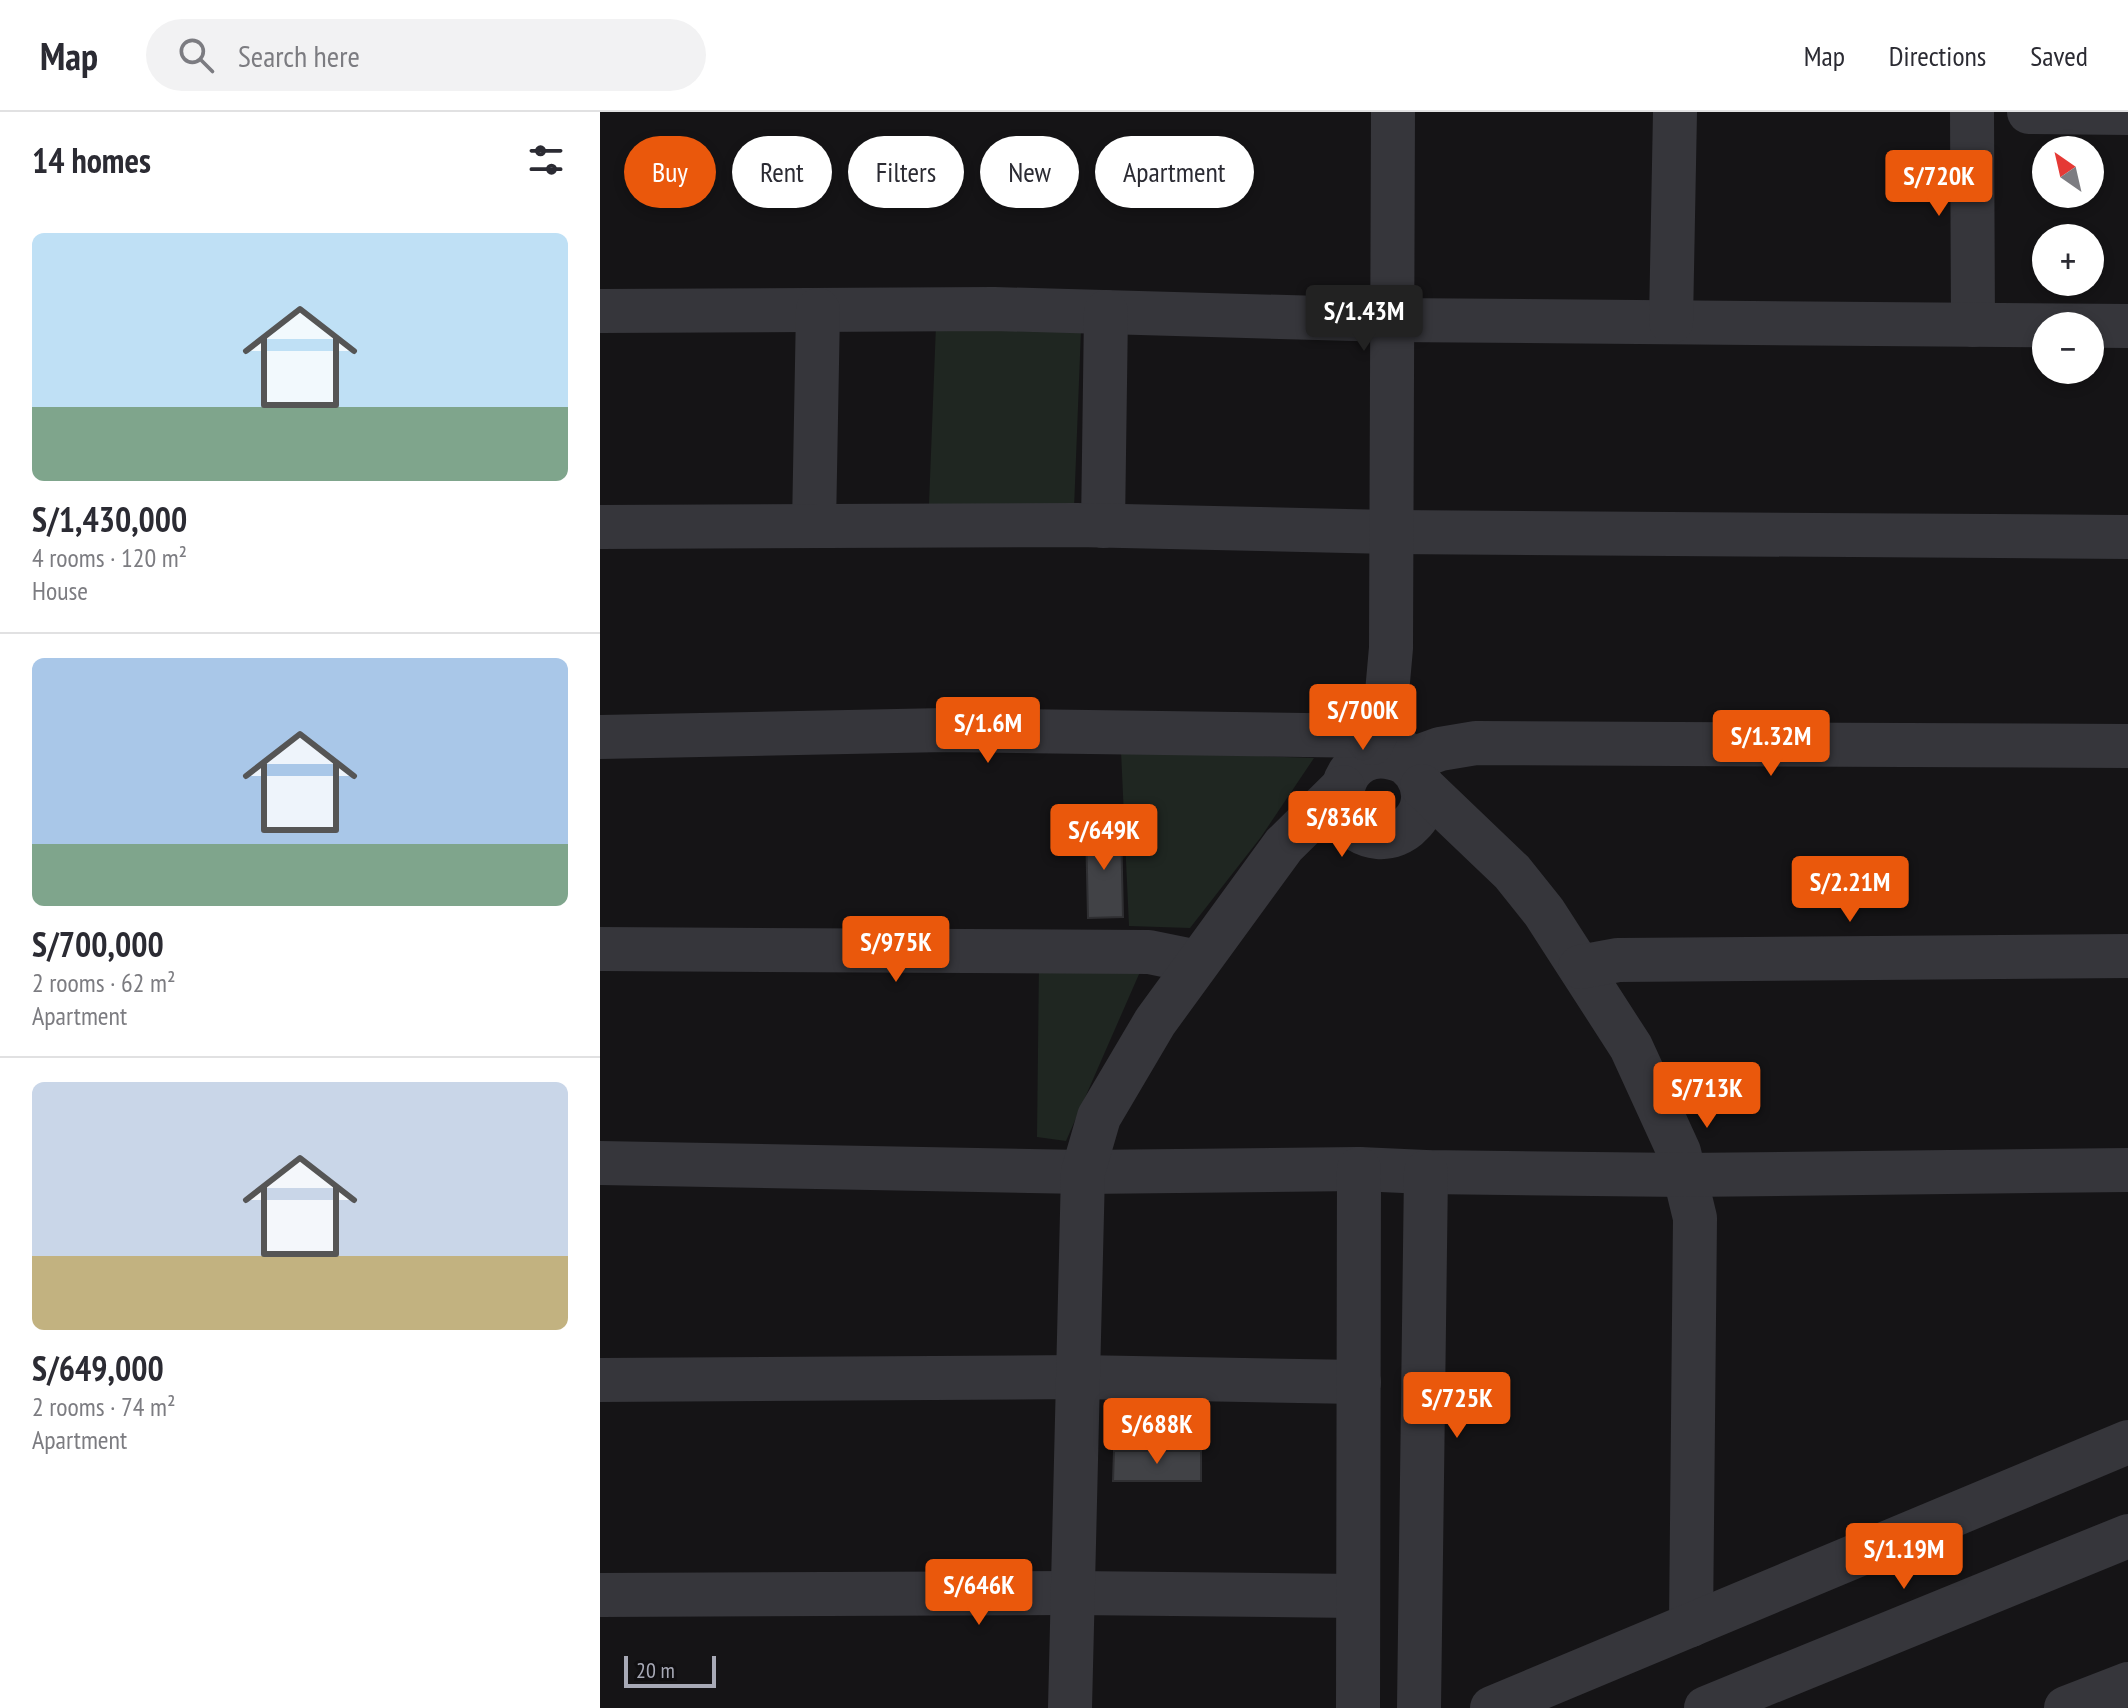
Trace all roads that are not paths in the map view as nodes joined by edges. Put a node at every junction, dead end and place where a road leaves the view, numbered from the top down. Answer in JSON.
{"nodes":[{"id":1,"x":1393,"y":112,"type":"edge"},
{"id":2,"x":1675,"y":112,"type":"edge"},
{"id":3,"x":1972,"y":112,"type":"edge"},
{"id":4,"x":2029,"y":112,"type":"edge"},
{"id":5,"x":2128,"y":113,"type":"edge"},
{"id":6,"x":818,"y":310,"type":"junction"},
{"id":7,"x":600,"y":311,"type":"edge"},
{"id":8,"x":1106,"y":312,"type":"junction"},
{"id":9,"x":1392,"y":320,"type":"junction"},
{"id":10,"x":1671,"y":322,"type":"junction"},
{"id":11,"x":1973,"y":325,"type":"junction"},
{"id":12,"x":2128,"y":326,"type":"edge"},
{"id":13,"x":814,"y":526,"type":"junction"},
{"id":14,"x":1103,"y":526,"type":"junction"},
{"id":15,"x":600,"y":527,"type":"edge"},
{"id":16,"x":1391,"y":532,"type":"junction"},
{"id":17,"x":2128,"y":537,"type":"edge"},
{"id":18,"x":600,"y":737,"type":"edge"},
{"id":19,"x":2128,"y":746,"type":"edge"},
{"id":20,"x":1382,"y":758,"type":"junction"},
{"id":21,"x":600,"y":949,"type":"edge"},
{"id":22,"x":2128,"y":956,"type":"edge"},
{"id":23,"x":1198,"y":962,"type":"junction"},
{"id":24,"x":1580,"y":967,"type":"junction"},
{"id":25,"x":600,"y":1163,"type":"edge"},
{"id":26,"x":1359,"y":1169,"type":"junction"},
{"id":27,"x":2128,"y":1170,"type":"edge"},
{"id":28,"x":1083,"y":1172,"type":"junction"},
{"id":29,"x":1426,"y":1172,"type":"junction"},
{"id":30,"x":1685,"y":1175,"type":"junction"},
{"id":31,"x":1078,"y":1377,"type":"junction"},
{"id":32,"x":600,"y":1380,"type":"edge"},
{"id":33,"x":1359,"y":1382,"type":"junction"},
{"id":34,"x":2128,"y":1442,"type":"edge"},
{"id":35,"x":2128,"y":1536,"type":"edge"},
{"id":36,"x":1073,"y":1593,"type":"junction"},
{"id":37,"x":600,"y":1595,"type":"edge"},
{"id":38,"x":1358,"y":1596,"type":"junction"},
{"id":39,"x":1691,"y":1625,"type":"junction"},
{"id":40,"x":1070,"y":1708,"type":"edge"},
{"id":41,"x":1358,"y":1708,"type":"edge"},
{"id":42,"x":1419,"y":1708,"type":"edge"},
{"id":43,"x":1492,"y":1708,"type":"edge"},
{"id":44,"x":1706,"y":1708,"type":"edge"}],
"edges":[{"from":1,"to":9,"type":"street"},
{"from":2,"to":10,"type":"street"},
{"from":3,"to":11,"type":"street"},
{"from":4,"to":5,"type":"street"},
{"from":6,"to":7,"type":"street"},
{"from":6,"to":8,"type":"street"},
{"from":6,"to":13,"type":"street"},
{"from":8,"to":9,"type":"street"},
{"from":8,"to":14,"type":"street"},
{"from":9,"to":10,"type":"street"},
{"from":9,"to":16,"type":"street"},
{"from":10,"to":11,"type":"street"},
{"from":11,"to":12,"type":"street"},
{"from":13,"to":14,"type":"street"},
{"from":13,"to":15,"type":"street"},
{"from":14,"to":16,"type":"street"},
{"from":16,"to":17,"type":"street"},
{"from":16,"to":20,"type":"street"},
{"from":18,"to":20,"type":"street"},
{"from":19,"to":20,"type":"street"},
{"from":20,"to":23,"type":"street"},
{"from":20,"to":24,"type":"street"},
{"from":21,"to":23,"type":"street"},
{"from":22,"to":24,"type":"street"},
{"from":23,"to":28,"type":"street"},
{"from":24,"to":30,"type":"street"},
{"from":25,"to":28,"type":"street"},
{"from":26,"to":28,"type":"street"},
{"from":26,"to":29,"type":"street"},
{"from":26,"to":33,"type":"street"},
{"from":27,"to":30,"type":"street"},
{"from":28,"to":31,"type":"street"},
{"from":29,"to":30,"type":"street"},
{"from":29,"to":42,"type":"street"},
{"from":30,"to":39,"type":"street"},
{"from":31,"to":32,"type":"street"},
{"from":31,"to":33,"type":"street"},
{"from":31,"to":36,"type":"street"},
{"from":33,"to":38,"type":"street"},
{"from":34,"to":39,"type":"street"},
{"from":35,"to":44,"type":"street"},
{"from":36,"to":37,"type":"street"},
{"from":36,"to":38,"type":"street"},
{"from":36,"to":40,"type":"street"},
{"from":38,"to":41,"type":"street"},
{"from":39,"to":43,"type":"street"}]}
